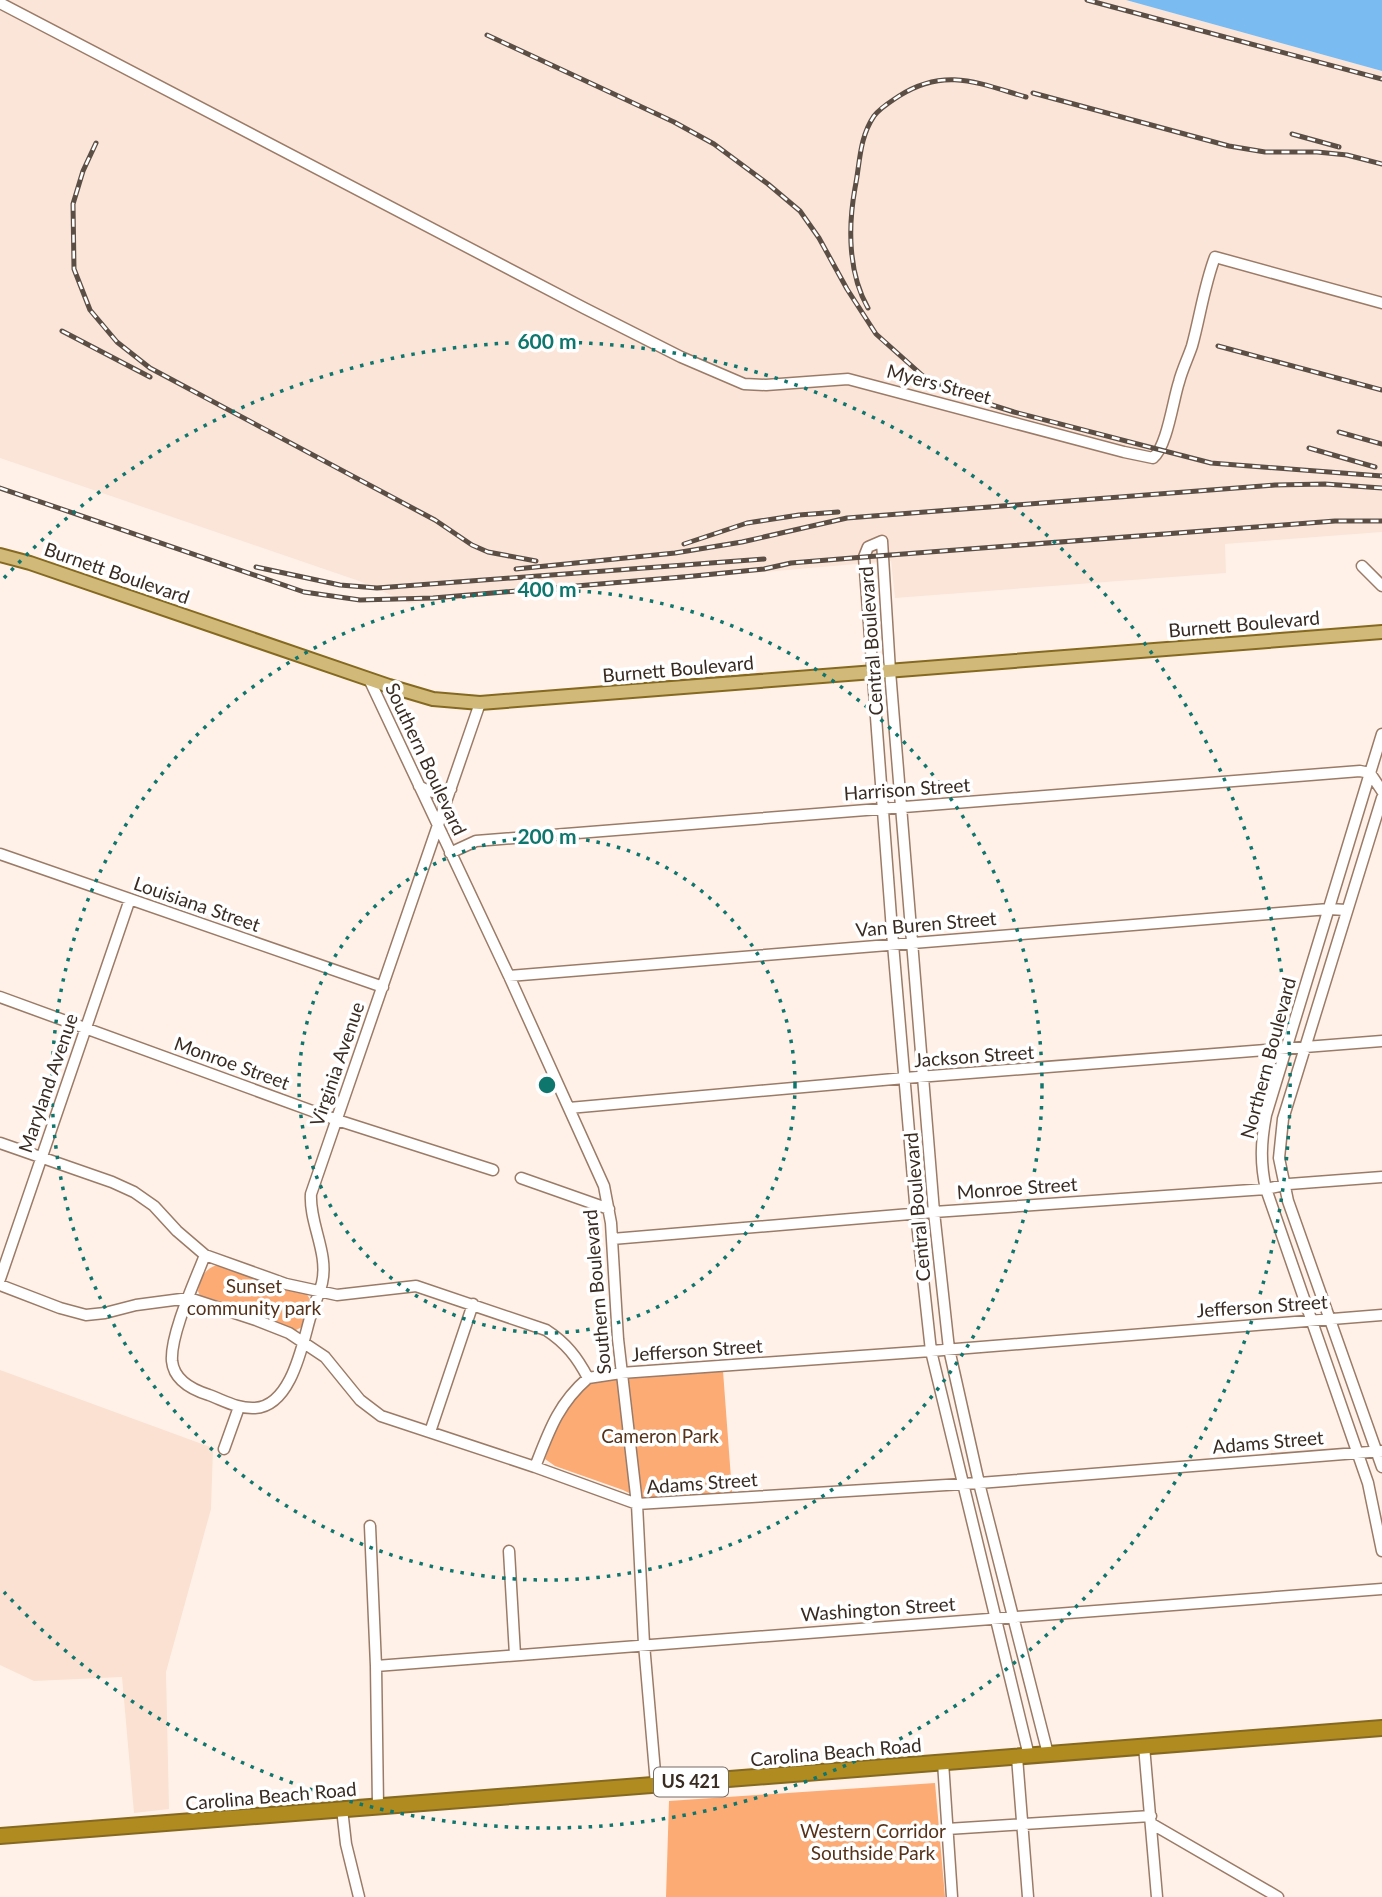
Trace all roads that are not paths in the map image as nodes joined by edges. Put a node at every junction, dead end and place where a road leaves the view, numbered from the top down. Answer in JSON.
{"nodes":[{"id":1,"x":0,"y":3,"type":"edge"},
{"id":2,"x":1382,"y":303,"type":"edge"},
{"id":3,"x":0,"y":555,"type":"edge"},
{"id":4,"x":1362,"y":566,"type":"dead end"},
{"id":5,"x":1382,"y":586,"type":"edge"},
{"id":6,"x":1382,"y":632,"type":"edge"},
{"id":7,"x":890,"y":671,"type":"junction"},
{"id":8,"x":872,"y":673,"type":"junction"},
{"id":9,"x":369,"y":679,"type":"junction"},
{"id":10,"x":480,"y":703,"type":"junction"},
{"id":11,"x":1382,"y":734,"type":"edge"},
{"id":12,"x":1370,"y":773,"type":"junction"},
{"id":13,"x":419,"y":785,"type":"junction"},
{"id":14,"x":450,"y":789,"type":"junction"},
{"id":15,"x":1382,"y":791,"type":"edge"},
{"id":16,"x":1382,"y":798,"type":"edge"},
{"id":17,"x":883,"y":808,"type":"junction"},
{"id":18,"x":902,"y":808,"type":"junction"},
{"id":19,"x":438,"y":825,"type":"junction"},
{"id":20,"x":450,"y":853,"type":"junction"},
{"id":21,"x":0,"y":855,"type":"edge"},
{"id":22,"x":130,"y":899,"type":"junction"},
{"id":23,"x":1329,"y":909,"type":"junction"},
{"id":24,"x":1346,"y":911,"type":"junction"},
{"id":25,"x":913,"y":943,"type":"junction"},
{"id":26,"x":893,"y":944,"type":"junction"},
{"id":27,"x":509,"y":976,"type":"junction"},
{"id":28,"x":383,"y":987,"type":"junction"},
{"id":29,"x":0,"y":998,"type":"edge"},
{"id":30,"x":86,"y":1027,"type":"junction"},
{"id":31,"x":1382,"y":1041,"type":"edge"},
{"id":32,"x":1304,"y":1048,"type":"junction"},
{"id":33,"x":1286,"y":1050,"type":"junction"},
{"id":34,"x":923,"y":1077,"type":"junction"},
{"id":35,"x":905,"y":1078,"type":"junction"},
{"id":36,"x":569,"y":1108,"type":"junction"},
{"id":37,"x":337,"y":1120,"type":"junction"},
{"id":38,"x":0,"y":1143,"type":"edge"},
{"id":39,"x":41,"y":1157,"type":"junction"},
{"id":40,"x":493,"y":1170,"type":"dead end"},
{"id":41,"x":1382,"y":1177,"type":"edge"},
{"id":42,"x":521,"y":1178,"type":"dead end"},
{"id":43,"x":1284,"y":1186,"type":"junction"},
{"id":44,"x":1266,"y":1189,"type":"junction"},
{"id":45,"x":609,"y":1209,"type":"junction"},
{"id":46,"x":934,"y":1212,"type":"junction"},
{"id":47,"x":916,"y":1214,"type":"junction"},
{"id":48,"x":612,"y":1239,"type":"junction"},
{"id":49,"x":205,"y":1255,"type":"junction"},
{"id":50,"x":0,"y":1279,"type":"edge"},
{"id":51,"x":0,"y":1285,"type":"edge"},
{"id":52,"x":318,"y":1292,"type":"junction"},
{"id":53,"x":189,"y":1298,"type":"junction"},
{"id":54,"x":473,"y":1304,"type":"junction"},
{"id":55,"x":1382,"y":1315,"type":"edge"},
{"id":56,"x":1311,"y":1319,"type":"junction"},
{"id":57,"x":1331,"y":1319,"type":"junction"},
{"id":58,"x":303,"y":1342,"type":"junction"},
{"id":59,"x":949,"y":1349,"type":"junction"},
{"id":60,"x":930,"y":1351,"type":"junction"},
{"id":61,"x":621,"y":1373,"type":"junction"},
{"id":62,"x":588,"y":1378,"type":"junction"},
{"id":63,"x":239,"y":1407,"type":"junction"},
{"id":64,"x":430,"y":1432,"type":"junction"},
{"id":65,"x":224,"y":1449,"type":"dead end"},
{"id":66,"x":1380,"y":1451,"type":"edge"},
{"id":67,"x":1358,"y":1452,"type":"junction"},
{"id":68,"x":535,"y":1467,"type":"junction"},
{"id":69,"x":1382,"y":1468,"type":"edge"},
{"id":70,"x":979,"y":1483,"type":"junction"},
{"id":71,"x":961,"y":1484,"type":"junction"},
{"id":72,"x":637,"y":1504,"type":"junction"},
{"id":73,"x":370,"y":1526,"type":"dead end"},
{"id":74,"x":509,"y":1551,"type":"dead end"},
{"id":75,"x":1382,"y":1551,"type":"edge"},
{"id":76,"x":1382,"y":1589,"type":"edge"},
{"id":77,"x":1012,"y":1616,"type":"junction"},
{"id":78,"x":994,"y":1618,"type":"junction"},
{"id":79,"x":644,"y":1644,"type":"junction"},
{"id":80,"x":514,"y":1656,"type":"junction"},
{"id":81,"x":376,"y":1666,"type":"junction"},
{"id":82,"x":1382,"y":1728,"type":"edge"},
{"id":83,"x":1144,"y":1746,"type":"junction"},
{"id":84,"x":1048,"y":1754,"type":"junction"},
{"id":85,"x":1023,"y":1756,"type":"junction"},
{"id":86,"x":943,"y":1762,"type":"junction"},
{"id":87,"x":656,"y":1784,"type":"junction"},
{"id":88,"x":378,"y":1807,"type":"junction"},
{"id":89,"x":342,"y":1810,"type":"junction"},
{"id":90,"x":1152,"y":1820,"type":"junction"},
{"id":91,"x":1023,"y":1824,"type":"junction"},
{"id":92,"x":947,"y":1829,"type":"junction"},
{"id":93,"x":0,"y":1836,"type":"edge"},
{"id":94,"x":359,"y":1897,"type":"edge"},
{"id":95,"x":952,"y":1897,"type":"edge"},
{"id":96,"x":1028,"y":1897,"type":"edge"},
{"id":97,"x":1157,"y":1897,"type":"edge"},
{"id":98,"x":1278,"y":1897,"type":"edge"}],
"edges":[{"from":1,"to":2,"type":"street","name":"Myers Street"},
{"from":3,"to":9,"type":"main road","name":"Burnett Boulevard"},
{"from":4,"to":5,"type":"street"},
{"from":6,"to":7,"type":"main road","name":"Burnett Boulevard"},
{"from":7,"to":8,"type":"main road","name":"Burnett Boulevard"},
{"from":7,"to":8,"type":"street","name":"Central Boulevard"},
{"from":7,"to":18,"type":"street","name":"Central Boulevard"},
{"from":8,"to":10,"type":"main road","name":"Burnett Boulevard"},
{"from":8,"to":17,"type":"street","name":"Central Boulevard"},
{"from":9,"to":10,"type":"main road","name":"Burnett Boulevard"},
{"from":9,"to":13,"type":"street","name":"Southern Boulevard"},
{"from":10,"to":14,"type":"street","name":"Virginia Avenue"},
{"from":11,"to":12,"type":"street","name":"Northern Boulevard"},
{"from":12,"to":15,"type":"street"},
{"from":12,"to":18,"type":"street","name":"Harrison Street"},
{"from":12,"to":23,"type":"street","name":"Northern Boulevard"},
{"from":13,"to":14,"type":"street"},
{"from":13,"to":19,"type":"street","name":"Southern Boulevard"},
{"from":14,"to":19,"type":"street","name":"Virginia Avenue"},
{"from":16,"to":24,"type":"street","name":"Northern Boulevard"},
{"from":17,"to":18,"type":"street","name":"Harrison Street"},
{"from":17,"to":20,"type":"street","name":"Harrison Street"},
{"from":17,"to":26,"type":"street","name":"Central Boulevard"},
{"from":18,"to":25,"type":"street","name":"Central Boulevard"},
{"from":19,"to":20,"type":"street","name":"Southern Boulevard"},
{"from":19,"to":28,"type":"street","name":"Virginia Avenue"},
{"from":20,"to":27,"type":"street","name":"Southern Boulevard"},
{"from":21,"to":22,"type":"street","name":"Louisiana Street"},
{"from":22,"to":28,"type":"street","name":"Louisiana Street"},
{"from":22,"to":30,"type":"street","name":"Maryland Avenue"},
{"from":23,"to":24,"type":"street","name":"Van Buren Street"},
{"from":23,"to":25,"type":"street","name":"Van Buren Street"},
{"from":23,"to":33,"type":"street","name":"Northern Boulevard"},
{"from":24,"to":32,"type":"street","name":"Northern Boulevard"},
{"from":25,"to":26,"type":"street","name":"Van Buren Street"},
{"from":25,"to":34,"type":"street","name":"Central Boulevard"},
{"from":26,"to":27,"type":"street","name":"Van Buren Street"},
{"from":26,"to":35,"type":"street","name":"Central Boulevard"},
{"from":27,"to":36,"type":"street","name":"Southern Boulevard"},
{"from":28,"to":37,"type":"street","name":"Virginia Avenue"},
{"from":29,"to":30,"type":"street","name":"Monroe Street"},
{"from":30,"to":37,"type":"street","name":"Monroe Street"},
{"from":30,"to":39,"type":"street","name":"Maryland Avenue"},
{"from":31,"to":32,"type":"street","name":"Jackson Street"},
{"from":32,"to":33,"type":"street","name":"Jackson Street"},
{"from":32,"to":43,"type":"street","name":"Northern Boulevard"},
{"from":33,"to":34,"type":"street","name":"Jackson Street"},
{"from":33,"to":44,"type":"street","name":"Northern Boulevard"},
{"from":34,"to":35,"type":"street","name":"Jackson Street"},
{"from":34,"to":46,"type":"street","name":"Central Boulevard"},
{"from":35,"to":36,"type":"street","name":"Jackson Street"},
{"from":35,"to":47,"type":"street","name":"Central Boulevard"},
{"from":36,"to":45,"type":"street","name":"Southern Boulevard"},
{"from":37,"to":40,"type":"street","name":"Monroe Street"},
{"from":37,"to":52,"type":"street","name":"Virginia Avenue"},
{"from":38,"to":39,"type":"street"},
{"from":39,"to":49,"type":"street"},
{"from":39,"to":50,"type":"street","name":"Maryland Avenue"},
{"from":41,"to":43,"type":"street","name":"Monroe Street"},
{"from":42,"to":45,"type":"street"},
{"from":43,"to":44,"type":"street","name":"Monroe Street"},
{"from":43,"to":57,"type":"street","name":"Northern Boulevard"},
{"from":44,"to":46,"type":"street","name":"Monroe Street"},
{"from":44,"to":56,"type":"street","name":"Northern Boulevard"},
{"from":45,"to":48,"type":"street","name":"Southern Boulevard"},
{"from":46,"to":47,"type":"street","name":"Monroe Street"},
{"from":46,"to":59,"type":"street","name":"Central Boulevard"},
{"from":47,"to":48,"type":"street","name":"Monroe Street"},
{"from":47,"to":60,"type":"street","name":"Central Boulevard"},
{"from":48,"to":61,"type":"street","name":"Southern Boulevard"},
{"from":49,"to":52,"type":"street"},
{"from":49,"to":53,"type":"street","name":"Virginia Avenue"},
{"from":51,"to":53,"type":"street","name":"Adams Street"},
{"from":52,"to":54,"type":"street"},
{"from":52,"to":58,"type":"street","name":"Virginia Avenue"},
{"from":53,"to":58,"type":"street","name":"Adams Street"},
{"from":53,"to":63,"type":"street","name":"Virginia Avenue"},
{"from":54,"to":62,"type":"street"},
{"from":54,"to":64,"type":"street"},
{"from":55,"to":57,"type":"street","name":"Jefferson Street"},
{"from":56,"to":57,"type":"street","name":"Jefferson Street"},
{"from":56,"to":59,"type":"street","name":"Jefferson Street"},
{"from":56,"to":67,"type":"street","name":"Northern Boulevard"},
{"from":57,"to":66,"type":"street","name":"Northern Boulevard"},
{"from":58,"to":63,"type":"street","name":"Virginia Avenue"},
{"from":58,"to":64,"type":"street","name":"Adams Street"},
{"from":59,"to":60,"type":"street","name":"Jefferson Street"},
{"from":59,"to":70,"type":"street","name":"Central Boulevard"},
{"from":60,"to":61,"type":"street","name":"Jefferson Street"},
{"from":60,"to":71,"type":"street","name":"Central Boulevard"},
{"from":61,"to":62,"type":"street","name":"Jefferson Street"},
{"from":61,"to":72,"type":"street","name":"Southern Boulevard"},
{"from":62,"to":68,"type":"street"},
{"from":63,"to":65,"type":"street"},
{"from":64,"to":68,"type":"street","name":"Adams Street"},
{"from":66,"to":67,"type":"street","name":"Adams Street"},
{"from":66,"to":69,"type":"street","name":"Northern Boulevard"},
{"from":67,"to":70,"type":"street","name":"Adams Street"},
{"from":67,"to":75,"type":"street","name":"Northern Boulevard"},
{"from":68,"to":72,"type":"street","name":"Adams Street"},
{"from":70,"to":71,"type":"street","name":"Adams Street"},
{"from":70,"to":77,"type":"street","name":"Central Boulevard"},
{"from":71,"to":72,"type":"street","name":"Adams Street"},
{"from":71,"to":78,"type":"street","name":"Central Boulevard"},
{"from":72,"to":79,"type":"street","name":"Southern Boulevard"},
{"from":73,"to":81,"type":"street"},
{"from":74,"to":80,"type":"street"},
{"from":76,"to":77,"type":"street","name":"Washington Street"},
{"from":77,"to":78,"type":"street","name":"Washington Street"},
{"from":77,"to":84,"type":"street","name":"Central Boulevard"},
{"from":78,"to":79,"type":"street","name":"Washington Street"},
{"from":78,"to":85,"type":"street","name":"Central Boulevard"},
{"from":79,"to":80,"type":"street","name":"Washington Street"},
{"from":79,"to":87,"type":"street","name":"Southern Boulevard"},
{"from":80,"to":81,"type":"street","name":"Washington Street"},
{"from":81,"to":88,"type":"street"},
{"from":82,"to":83,"type":"highway","name":"Carolina Beach Road","number":"US 421"},
{"from":83,"to":84,"type":"highway","name":"Carolina Beach Road","number":"US 421"},
{"from":83,"to":90,"type":"street"},
{"from":84,"to":85,"type":"highway","name":"Carolina Beach Road","number":"US 421"},
{"from":85,"to":86,"type":"highway","name":"Carolina Beach Road","number":"US 421"},
{"from":85,"to":91,"type":"street","name":"Central Boulevard"},
{"from":86,"to":87,"type":"highway","name":"Carolina Beach Road","number":"US 421"},
{"from":86,"to":92,"type":"street"},
{"from":87,"to":88,"type":"highway","name":"Carolina Beach Road","number":"US 421"},
{"from":88,"to":89,"type":"highway","name":"Carolina Beach Road","number":"US 421"},
{"from":89,"to":93,"type":"highway","name":"Carolina Beach Road","number":"US 421"},
{"from":89,"to":94,"type":"street"},
{"from":90,"to":91,"type":"street"},
{"from":90,"to":97,"type":"street"},
{"from":90,"to":98,"type":"street"},
{"from":91,"to":92,"type":"street"},
{"from":91,"to":96,"type":"street","name":"Central Boulevard"},
{"from":92,"to":95,"type":"street"}]}
